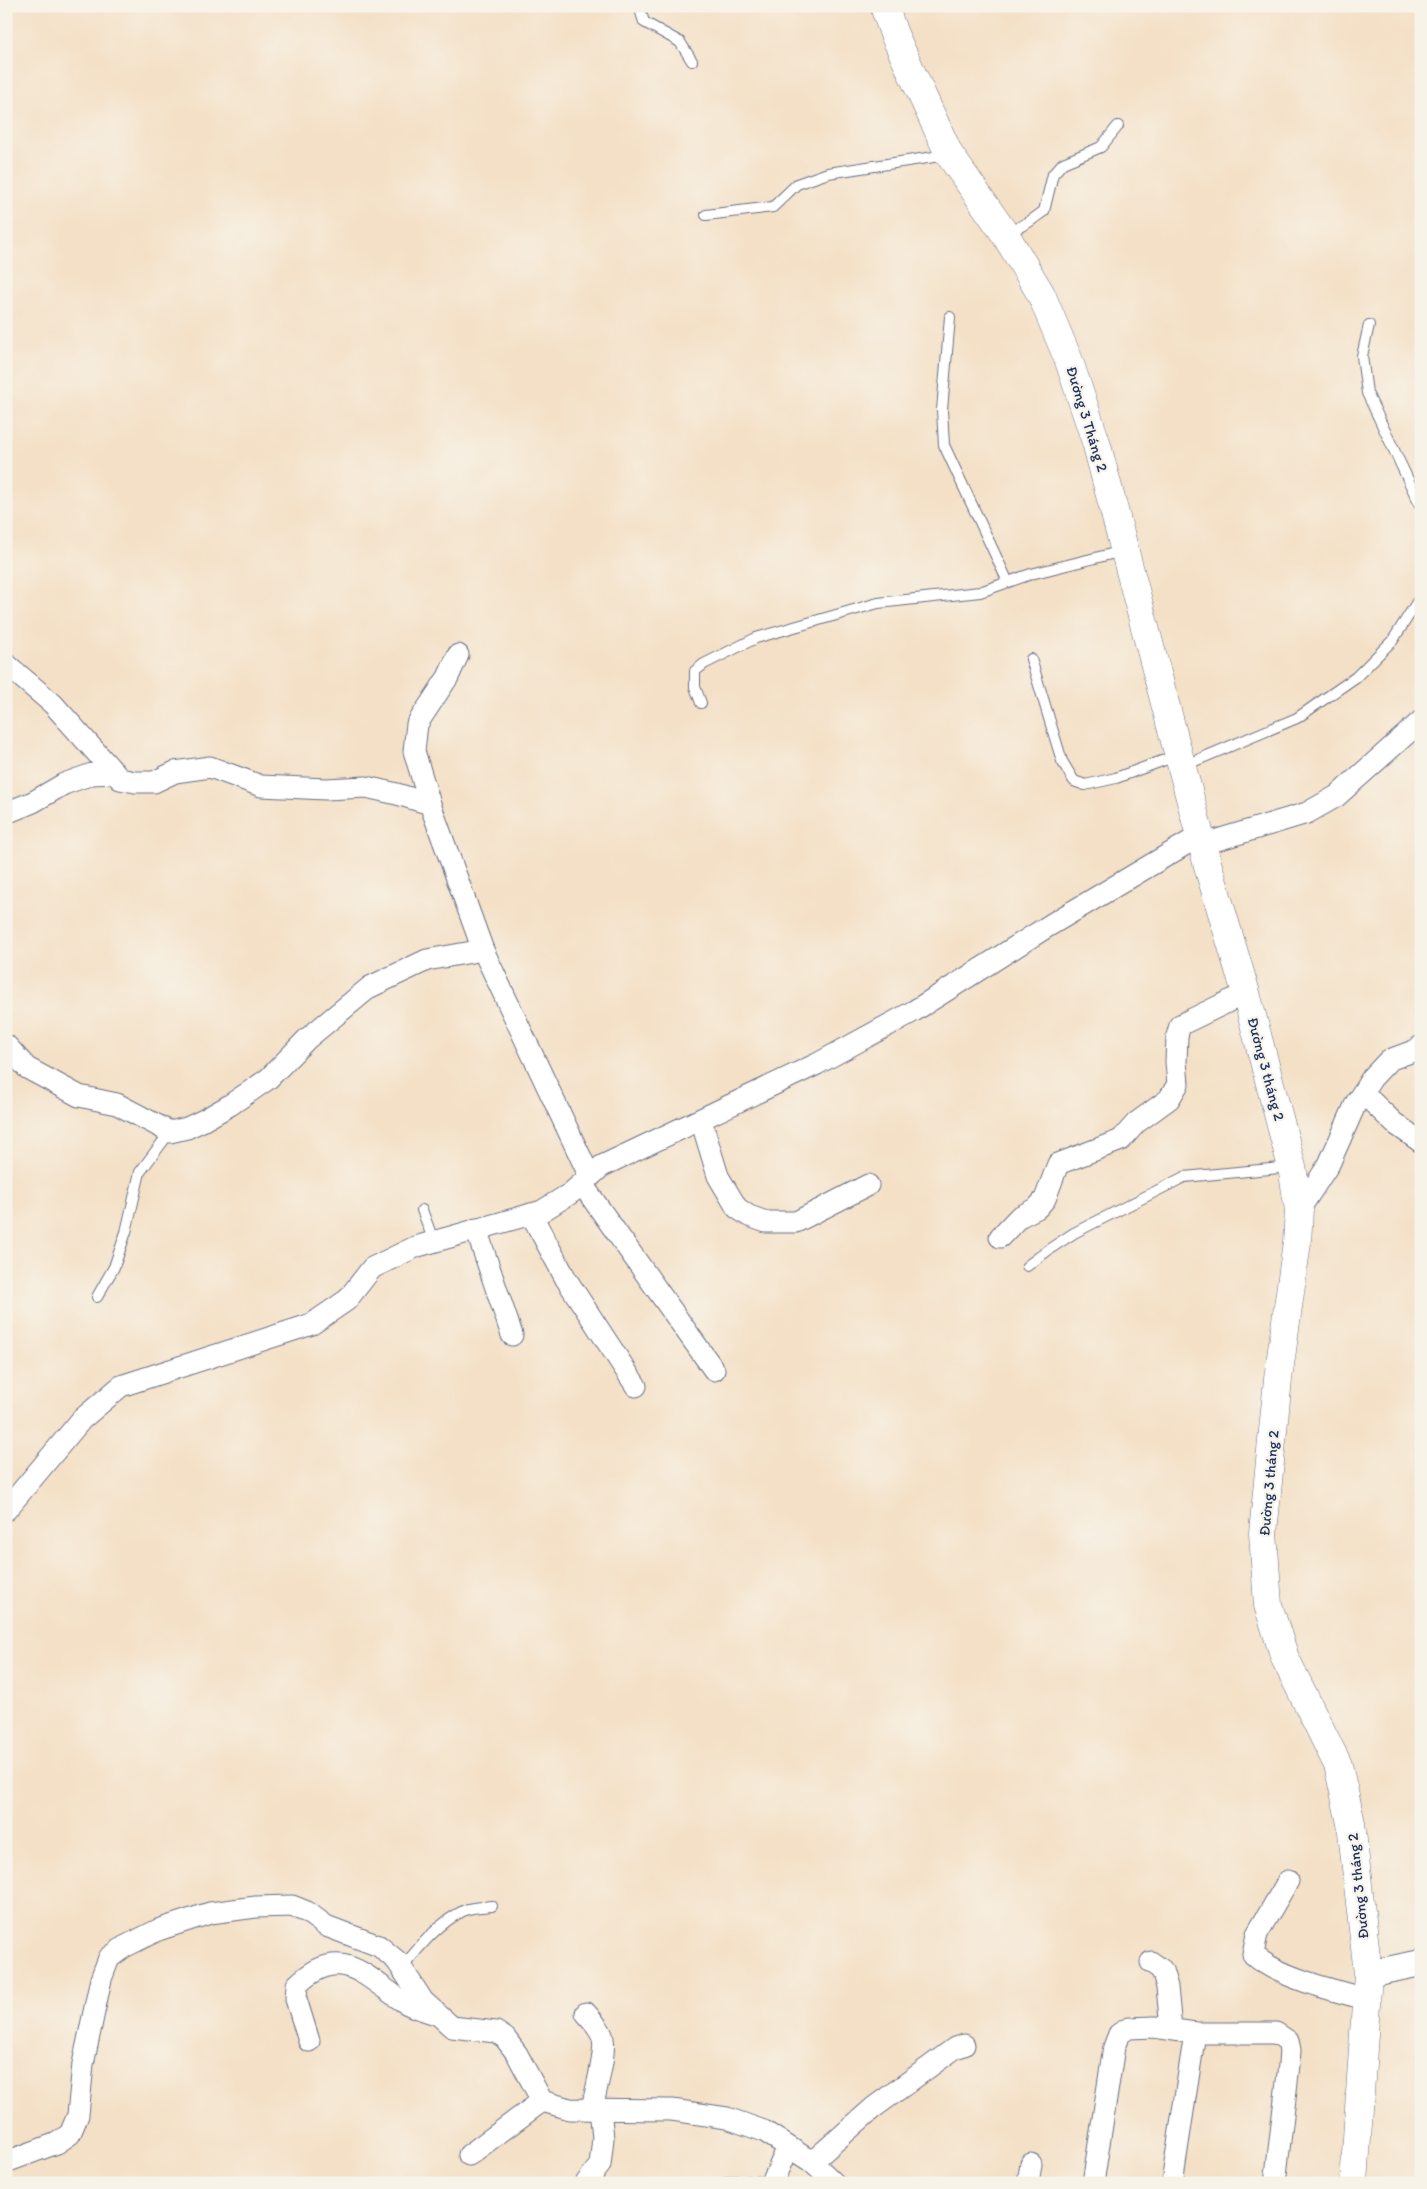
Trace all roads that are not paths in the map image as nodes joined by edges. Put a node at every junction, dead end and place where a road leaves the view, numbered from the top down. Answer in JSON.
{"nodes":[{"id":1,"x":639,"y":6,"type":"edge"},
{"id":2,"x":884,"y":6,"type":"edge"},
{"id":3,"x":692,"y":61,"type":"dead end"},
{"id":4,"x":1118,"y":126,"type":"dead end"},
{"id":5,"x":949,"y":154,"type":"junction"},
{"id":6,"x":706,"y":215,"type":"dead end"},
{"id":7,"x":1005,"y":234,"type":"junction"},
{"id":8,"x":950,"y":317,"type":"dead end"},
{"id":9,"x":1369,"y":325,"type":"dead end"},
{"id":10,"x":1421,"y":508,"type":"edge"},
{"id":11,"x":1124,"y":551,"type":"junction"},
{"id":12,"x":1008,"y":582,"type":"junction"},
{"id":13,"x":1421,"y":596,"type":"edge"},
{"id":14,"x":458,"y":655,"type":"dead end"},
{"id":15,"x":1031,"y":659,"type":"dead end"},
{"id":16,"x":6,"y":664,"type":"edge"},
{"id":17,"x":701,"y":703,"type":"dead end"},
{"id":18,"x":1421,"y":721,"type":"edge"},
{"id":19,"x":1181,"y":760,"type":"junction"},
{"id":20,"x":114,"y":773,"type":"junction"},
{"id":21,"x":430,"y":804,"type":"junction"},
{"id":22,"x":6,"y":813,"type":"edge"},
{"id":23,"x":1204,"y":848,"type":"junction"},
{"id":24,"x":1219,"y":897,"type":"joint"},
{"id":25,"x":483,"y":950,"type":"junction"},
{"id":26,"x":1246,"y":992,"type":"junction"},
{"id":27,"x":6,"y":1045,"type":"edge"},
{"id":28,"x":1421,"y":1046,"type":"edge"},
{"id":29,"x":1363,"y":1093,"type":"junction"},
{"id":30,"x":701,"y":1120,"type":"junction"},
{"id":31,"x":170,"y":1132,"type":"junction"},
{"id":32,"x":1421,"y":1142,"type":"edge"},
{"id":33,"x":1292,"y":1167,"type":"junction"},
{"id":34,"x":586,"y":1180,"type":"junction"},
{"id":35,"x":868,"y":1185,"type":"dead end"},
{"id":36,"x":422,"y":1210,"type":"dead end"},
{"id":37,"x":1299,"y":1210,"type":"junction"},
{"id":38,"x":531,"y":1214,"type":"junction"},
{"id":39,"x":476,"y":1229,"type":"junction"},
{"id":40,"x":1000,"y":1237,"type":"dead end"},
{"id":41,"x":434,"y":1242,"type":"junction"},
{"id":42,"x":1028,"y":1266,"type":"dead end"},
{"id":43,"x":97,"y":1297,"type":"dead end"},
{"id":44,"x":512,"y":1335,"type":"dead end"},
{"id":45,"x":714,"y":1370,"type":"dead end"},
{"id":46,"x":636,"y":1386,"type":"dead end"},
{"id":47,"x":6,"y":1510,"type":"edge"},
{"id":48,"x":1288,"y":1881,"type":"dead end"},
{"id":49,"x":492,"y":1906,"type":"dead end"},
{"id":50,"x":1151,"y":1962,"type":"dead end"},
{"id":51,"x":1421,"y":1963,"type":"edge"},
{"id":52,"x":402,"y":1968,"type":"junction"},
{"id":53,"x":1367,"y":1987,"type":"junction"},
{"id":54,"x":586,"y":2013,"type":"dead end"},
{"id":55,"x":435,"y":2014,"type":"junction"},
{"id":56,"x":1170,"y":2029,"type":"junction"},
{"id":57,"x":1195,"y":2033,"type":"junction"},
{"id":58,"x":309,"y":2041,"type":"dead end"},
{"id":59,"x":964,"y":2045,"type":"dead end"},
{"id":60,"x":542,"y":2101,"type":"junction"},
{"id":61,"x":596,"y":2109,"type":"junction"},
{"id":62,"x":788,"y":2146,"type":"junction"},
{"id":63,"x":469,"y":2155,"type":"dead end"},
{"id":64,"x":6,"y":2162,"type":"edge"},
{"id":65,"x":812,"y":2162,"type":"junction"},
{"id":66,"x":772,"y":2182,"type":"edge"},
{"id":67,"x":586,"y":2183,"type":"edge"},
{"id":68,"x":725,"y":2183,"type":"edge"},
{"id":69,"x":834,"y":2183,"type":"edge"},
{"id":70,"x":1093,"y":2183,"type":"edge"},
{"id":71,"x":1172,"y":2183,"type":"edge"},
{"id":72,"x":1275,"y":2183,"type":"edge"},
{"id":73,"x":1354,"y":2183,"type":"edge"}],
"edges":[{"from":1,"to":3,"type":"lane"},
{"from":2,"to":5,"type":"main road","name":"Đường 3 Tháng 2"},
{"from":4,"to":7,"type":"lane"},
{"from":5,"to":6,"type":"lane"},
{"from":5,"to":7,"type":"main road","name":"Đường 3 Tháng 2"},
{"from":7,"to":11,"type":"main road","name":"Đường 3 Tháng 2"},
{"from":8,"to":12,"type":"lane"},
{"from":9,"to":10,"type":"lane"},
{"from":11,"to":12,"type":"lane"},
{"from":11,"to":19,"type":"main road","name":"Đường 3 Tháng 2"},
{"from":12,"to":17,"type":"lane"},
{"from":13,"to":19,"type":"lane"},
{"from":14,"to":21,"type":"street"},
{"from":15,"to":19,"type":"lane"},
{"from":16,"to":20,"type":"street"},
{"from":18,"to":23,"type":"street"},
{"from":19,"to":23,"type":"main road","name":"Đường 3 Tháng 2"},
{"from":20,"to":21,"type":"street"},
{"from":20,"to":22,"type":"street"},
{"from":21,"to":25,"type":"street"},
{"from":23,"to":24,"type":"main road","name":"Đường 3 Tháng 2"},
{"from":23,"to":30,"type":"street"},
{"from":24,"to":26,"type":"main road","name":"Đường 3 tháng 2"},
{"from":25,"to":31,"type":"street"},
{"from":25,"to":34,"type":"street"},
{"from":26,"to":33,"type":"main road","name":"Đường 3 tháng 2"},
{"from":26,"to":40,"type":"street"},
{"from":27,"to":31,"type":"street"},
{"from":28,"to":29,"type":"street"},
{"from":29,"to":32,"type":"street"},
{"from":29,"to":37,"type":"street"},
{"from":30,"to":34,"type":"street"},
{"from":30,"to":35,"type":"street"},
{"from":31,"to":43,"type":"lane"},
{"from":33,"to":37,"type":"main road","name":"Đường 3 tháng 2"},
{"from":33,"to":42,"type":"lane"},
{"from":34,"to":38,"type":"street"},
{"from":34,"to":45,"type":"street"},
{"from":36,"to":41,"type":"lane"},
{"from":37,"to":53,"type":"main road","name":"Đường 3 tháng 2"},
{"from":38,"to":39,"type":"street"},
{"from":38,"to":46,"type":"street"},
{"from":39,"to":41,"type":"street"},
{"from":39,"to":44,"type":"street"},
{"from":41,"to":47,"type":"street"},
{"from":48,"to":53,"type":"street"},
{"from":49,"to":52,"type":"lane"},
{"from":50,"to":56,"type":"street"},
{"from":51,"to":53,"type":"street"},
{"from":52,"to":55,"type":"street"},
{"from":52,"to":64,"type":"street"},
{"from":53,"to":73,"type":"main road","name":"Đường 3 tháng 2"},
{"from":54,"to":61,"type":"street"},
{"from":55,"to":58,"type":"street"},
{"from":55,"to":60,"type":"street"},
{"from":56,"to":57,"type":"street"},
{"from":56,"to":70,"type":"street"},
{"from":57,"to":71,"type":"street"},
{"from":57,"to":72,"type":"street"},
{"from":59,"to":65,"type":"street"},
{"from":60,"to":61,"type":"street"},
{"from":60,"to":63,"type":"street"},
{"from":61,"to":62,"type":"street"},
{"from":61,"to":67,"type":"street"},
{"from":62,"to":65,"type":"street"},
{"from":62,"to":66,"type":"street"},
{"from":65,"to":69,"type":"street"},
{"from":66,"to":68,"type":"lane"}]}
